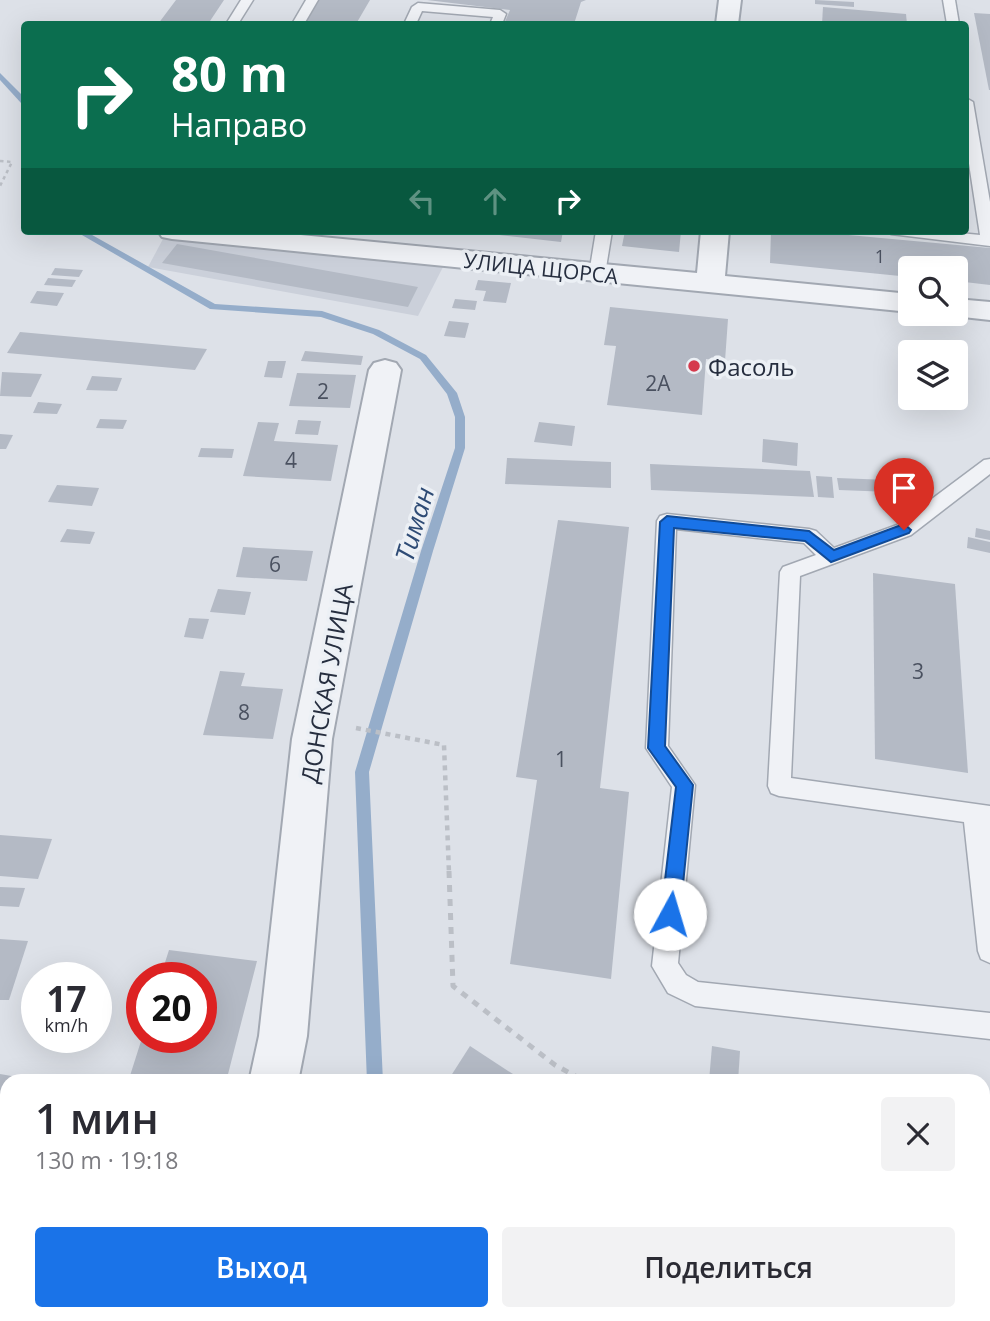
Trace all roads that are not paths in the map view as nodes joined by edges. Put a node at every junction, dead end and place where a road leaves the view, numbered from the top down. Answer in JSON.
{"nodes":[{"id":1,"x":247,"y":0,"type":"edge"},
{"id":2,"x":312,"y":0,"type":"edge"},
{"id":3,"x":730,"y":0,"type":"edge"},
{"id":4,"x":949,"y":0,"type":"edge"},
{"id":5,"x":234,"y":21,"type":"edge"},
{"id":6,"x":300,"y":21,"type":"edge"},
{"id":7,"x":411,"y":21,"type":"edge"},
{"id":8,"x":497,"y":21,"type":"edge"},
{"id":9,"x":727,"y":21,"type":"edge"},
{"id":10,"x":952,"y":21,"type":"edge"},
{"id":11,"x":969,"y":119,"type":"edge"},
{"id":12,"x":212,"y":235,"type":"edge"},
{"id":13,"x":603,"y":235,"type":"edge"},
{"id":14,"x":715,"y":235,"type":"edge"},
{"id":15,"x":934,"y":235,"type":"edge"},
{"id":16,"x":990,"y":241,"type":"edge"},
{"id":17,"x":597,"y":274,"type":"junction"},
{"id":18,"x":710,"y":284,"type":"junction"},
{"id":19,"x":898,"y":302,"type":"edge"},
{"id":20,"x":968,"y":309,"type":"edge"},
{"id":21,"x":990,"y":311,"type":"edge"},
{"id":22,"x":385,"y":370,"type":"dead end"},
{"id":23,"x":990,"y":465,"type":"edge"},
{"id":24,"x":831,"y":557,"type":"junction"},
{"id":25,"x":983,"y":815,"type":"edge"},
{"id":26,"x":990,"y":951,"type":"edge"},
{"id":27,"x":990,"y":1026,"type":"edge"},
{"id":28,"x":275,"y":1074,"type":"edge"}],
"edges":[{"from":1,"to":5,"type":"lane"},
{"from":2,"to":6,"type":"lane"},
{"from":3,"to":9,"type":"street"},
{"from":4,"to":10,"type":"lane"},
{"from":7,"to":8,"type":"lane"},
{"from":11,"to":16,"type":"lane"},
{"from":12,"to":17,"type":"street","name":"УЛИЦА ЩОРСА"},
{"from":13,"to":17,"type":"lane"},
{"from":14,"to":18,"type":"street"},
{"from":15,"to":16,"type":"lane"},
{"from":17,"to":18,"type":"street","name":"УЛИЦА ЩОРСА"},
{"from":18,"to":19,"type":"street","name":"УЛИЦА ЩОРСА"},
{"from":20,"to":21,"type":"street"},
{"from":22,"to":28,"type":"street","name":"ДОНСКАЯ УЛИЦА"},
{"from":23,"to":24,"type":"lane"},
{"from":24,"to":25,"type":"lane"},
{"from":24,"to":27,"type":"lane"},
{"from":25,"to":26,"type":"lane"}]}
